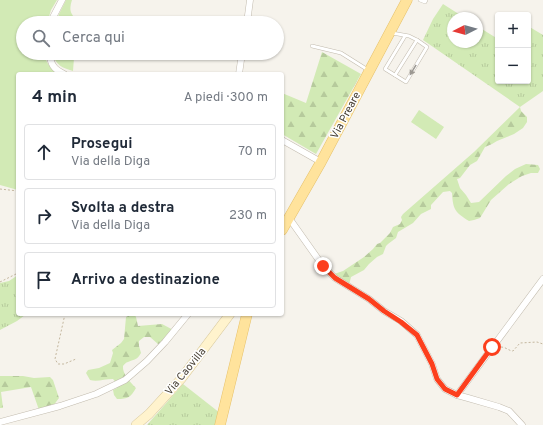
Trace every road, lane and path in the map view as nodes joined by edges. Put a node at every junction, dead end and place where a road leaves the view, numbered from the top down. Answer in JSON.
{"nodes":[{"id":1,"x":62,"y":0,"type":"edge"},
{"id":2,"x":250,"y":0,"type":"edge"},
{"id":3,"x":407,"y":0,"type":"edge"},
{"id":4,"x":420,"y":0,"type":"edge"},
{"id":5,"x":426,"y":0,"type":"edge"},
{"id":6,"x":54,"y":16,"type":"edge"},
{"id":7,"x":248,"y":16,"type":"edge"},
{"id":8,"x":390,"y":32,"type":"junction"},
{"id":9,"x":405,"y":36,"type":"junction"},
{"id":10,"x":417,"y":40,"type":"junction"},
{"id":11,"x":312,"y":46,"type":"dead end"},
{"id":12,"x":50,"y":60,"type":"edge"},
{"id":13,"x":241,"y":60,"type":"edge"},
{"id":14,"x":369,"y":71,"type":"junction"},
{"id":15,"x":60,"y":72,"type":"edge"},
{"id":16,"x":239,"y":72,"type":"edge"},
{"id":17,"x":395,"y":75,"type":"junction"},
{"id":18,"x":284,"y":141,"type":"edge"},
{"id":19,"x":321,"y":162,"type":"junction"},
{"id":20,"x":0,"y":189,"type":"edge"},
{"id":21,"x":16,"y":191,"type":"edge"},
{"id":22,"x":289,"y":218,"type":"junction"},
{"id":23,"x":284,"y":227,"type":"edge"},
{"id":24,"x":16,"y":275,"type":"edge"},
{"id":25,"x":543,"y":279,"type":"edge"},
{"id":26,"x":0,"y":282,"type":"edge"},
{"id":27,"x":65,"y":316,"type":"edge"},
{"id":28,"x":186,"y":316,"type":"edge"},
{"id":29,"x":228,"y":316,"type":"edge"},
{"id":30,"x":247,"y":316,"type":"edge"},
{"id":31,"x":543,"y":344,"type":"edge"},
{"id":32,"x":492,"y":347,"type":"junction"},
{"id":33,"x":76,"y":359,"type":"dead end"},
{"id":34,"x":457,"y":395,"type":"junction"},
{"id":35,"x":0,"y":422,"type":"edge"},
{"id":36,"x":136,"y":425,"type":"edge"},
{"id":37,"x":220,"y":425,"type":"edge"},
{"id":38,"x":522,"y":425,"type":"edge"}],
"edges":[{"from":1,"to":6,"type":"street"},
{"from":2,"to":7,"type":"street"},
{"from":3,"to":8,"type":"main road","name":"Via Preare"},
{"from":4,"to":5,"type":"lane"},
{"from":8,"to":9,"type":"lane"},
{"from":8,"to":14,"type":"main road","name":"Via Preare"},
{"from":9,"to":10,"type":"lane"},
{"from":9,"to":17,"type":"lane"},
{"from":10,"to":17,"type":"lane"},
{"from":10,"to":17,"type":"lane","one_way":true},
{"from":11,"to":14,"type":"lane"},
{"from":12,"to":15,"type":"street"},
{"from":13,"to":16,"type":"street"},
{"from":14,"to":19,"type":"main road","name":"Via Preare"},
{"from":18,"to":19,"type":"street"},
{"from":19,"to":22,"type":"main road","name":"Via Preare"},
{"from":20,"to":21,"type":"path"},
{"from":22,"to":23,"type":"main road","name":"Via Preare"},
{"from":22,"to":34,"type":"street"},
{"from":24,"to":26,"type":"path"},
{"from":25,"to":32,"type":"street"},
{"from":27,"to":33,"type":"path"},
{"from":28,"to":35,"type":"street"},
{"from":29,"to":36,"type":"main road","name":"Via Caovilla"},
{"from":30,"to":37,"type":"main road"},
{"from":31,"to":32,"type":"path"},
{"from":32,"to":34,"type":"street"},
{"from":34,"to":38,"type":"street"}]}
